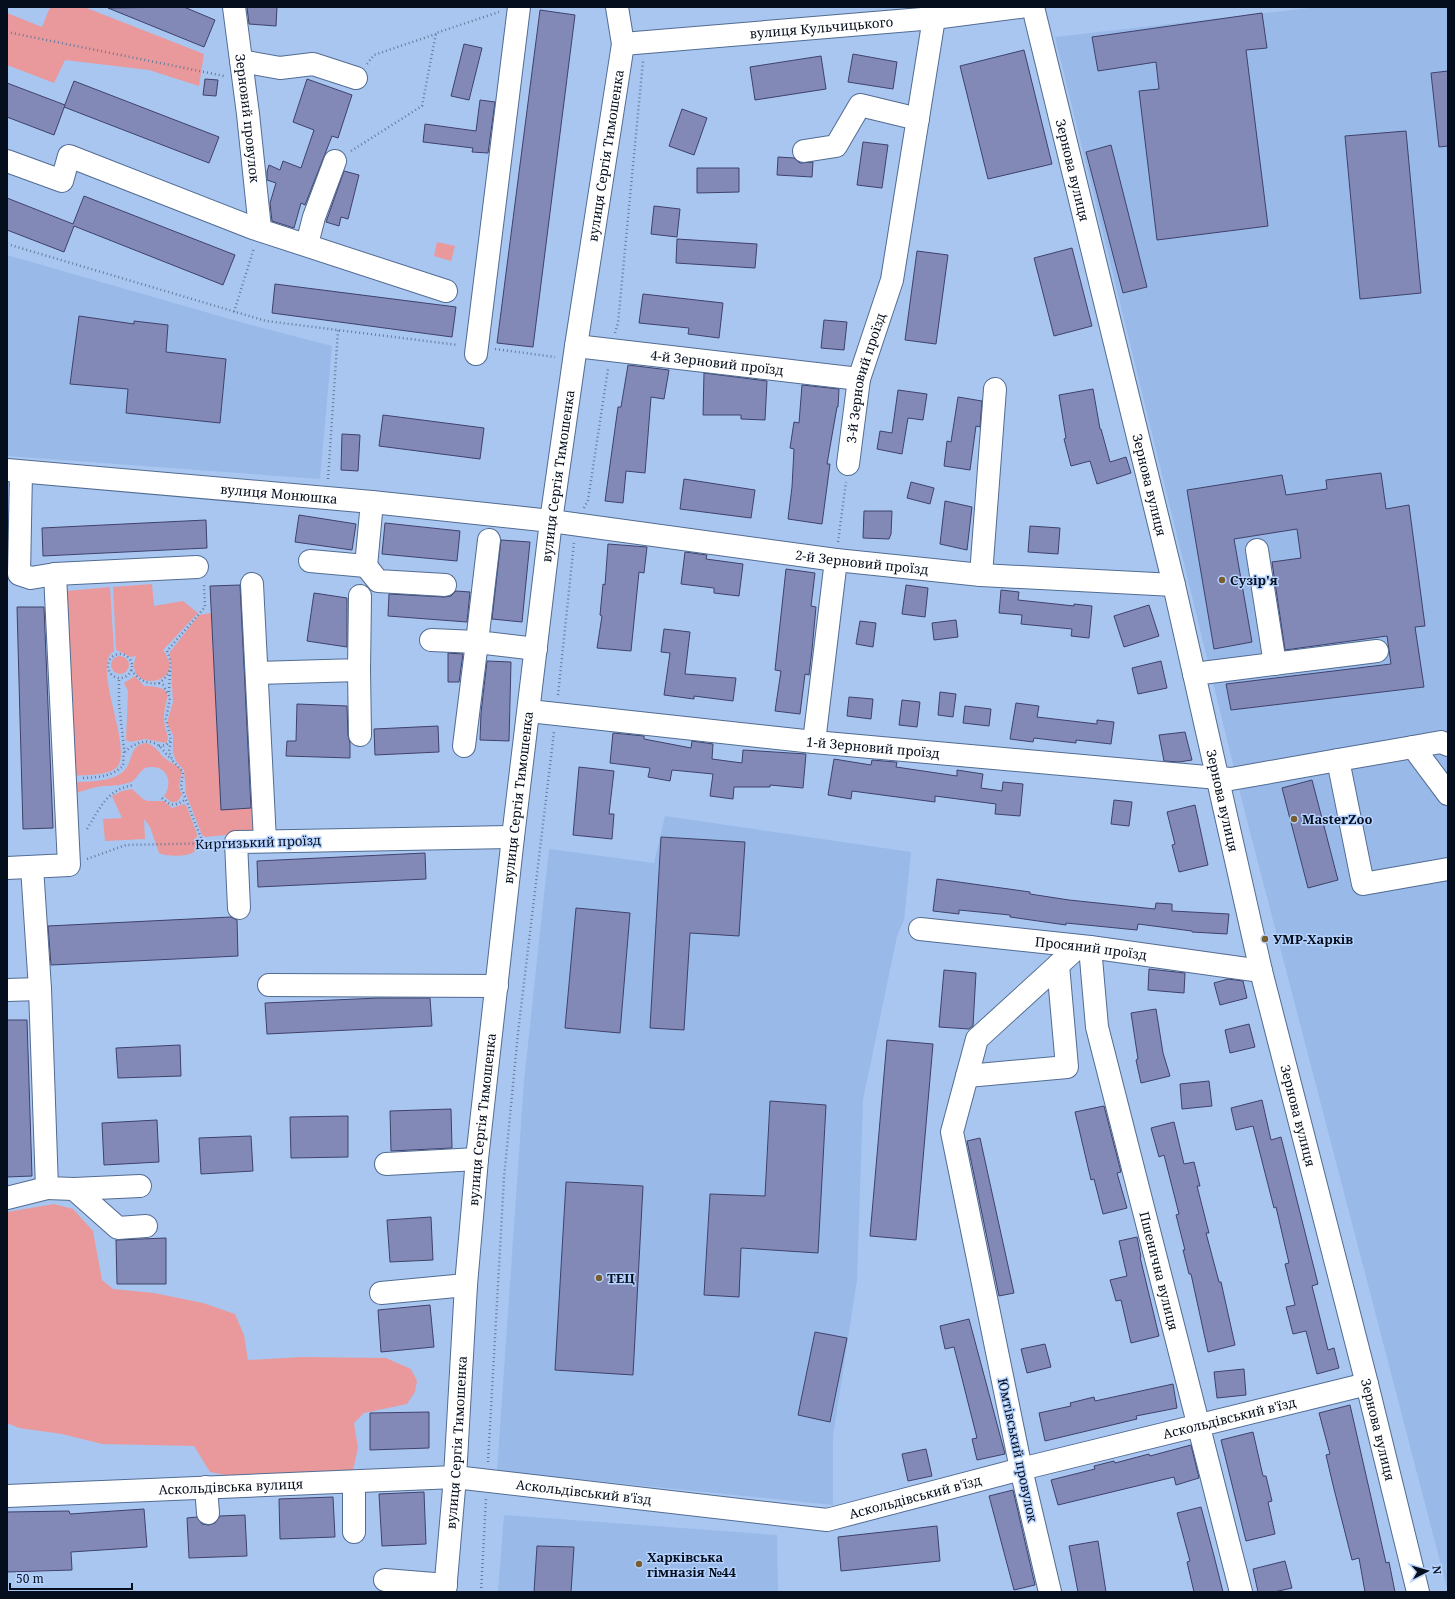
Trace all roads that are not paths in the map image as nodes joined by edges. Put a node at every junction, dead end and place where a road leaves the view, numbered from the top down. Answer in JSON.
{"nodes":[{"id":1,"x":234,"y":7,"type":"edge"},
{"id":2,"x":617,"y":7,"type":"edge"},
{"id":3,"x":1020,"y":7,"type":"edge"},
{"id":4,"x":1033,"y":7,"type":"edge"},
{"id":5,"x":513,"y":8,"type":"edge"},
{"id":6,"x":934,"y":18,"type":"junction"},
{"id":7,"x":623,"y":44,"type":"junction"},
{"id":8,"x":242,"y":70,"type":"junction"},
{"id":9,"x":356,"y":78,"type":"road end"},
{"id":10,"x":918,"y":119,"type":"junction"},
{"id":11,"x":804,"y":151,"type":"dead end"},
{"id":12,"x":7,"y":161,"type":"edge"},
{"id":13,"x":336,"y":161,"type":"road end"},
{"id":14,"x":260,"y":229,"type":"junction"},
{"id":15,"x":307,"y":244,"type":"junction"},
{"id":16,"x":446,"y":291,"type":"dead end"},
{"id":17,"x":576,"y":346,"type":"junction"},
{"id":18,"x":476,"y":350,"type":"road end"},
{"id":19,"x":859,"y":379,"type":"junction"},
{"id":20,"x":995,"y":389,"type":"dead end"},
{"id":21,"x":848,"y":464,"type":"road end"},
{"id":22,"x":14,"y":471,"type":"edge"},
{"id":23,"x":372,"y":502,"type":"junction"},
{"id":24,"x":551,"y":522,"type":"junction"},
{"id":25,"x":489,"y":540,"type":"dead end"},
{"id":26,"x":1258,"y":550,"type":"dead end"},
{"id":27,"x":836,"y":560,"type":"junction"},
{"id":28,"x":310,"y":561,"type":"dead end"},
{"id":29,"x":197,"y":566,"type":"road end"},
{"id":30,"x":366,"y":566,"type":"junction"},
{"id":31,"x":13,"y":574,"type":"edge"},
{"id":32,"x":54,"y":574,"type":"junction"},
{"id":33,"x":981,"y":575,"type":"junction"},
{"id":34,"x":252,"y":584,"type":"dead end"},
{"id":35,"x":445,"y":585,"type":"dead end"},
{"id":36,"x":1174,"y":585,"type":"junction"},
{"id":37,"x":360,"y":596,"type":"dead end"},
{"id":38,"x":431,"y":640,"type":"dead end"},
{"id":39,"x":477,"y":642,"type":"junction"},
{"id":40,"x":536,"y":649,"type":"junction"},
{"id":41,"x":1377,"y":651,"type":"dead end"},
{"id":42,"x":1275,"y":664,"type":"junction"},
{"id":43,"x":359,"y":670,"type":"junction"},
{"id":44,"x":257,"y":673,"type":"junction"},
{"id":45,"x":1194,"y":674,"type":"junction"},
{"id":46,"x":529,"y":711,"type":"junction"},
{"id":47,"x":360,"y":735,"type":"dead end"},
{"id":48,"x":814,"y":742,"type":"junction"},
{"id":49,"x":464,"y":746,"type":"dead end"},
{"id":50,"x":1448,"y":746,"type":"edge"},
{"id":51,"x":1413,"y":747,"type":"junction"},
{"id":52,"x":1338,"y":760,"type":"junction"},
{"id":53,"x":1218,"y":778,"type":"junction"},
{"id":54,"x":1448,"y":794,"type":"edge"},
{"id":55,"x":513,"y":837,"type":"junction"},
{"id":56,"x":265,"y":840,"type":"junction"},
{"id":57,"x":32,"y":867,"type":"junction"},
{"id":58,"x":7,"y":868,"type":"edge"},
{"id":59,"x":1448,"y":869,"type":"edge"},
{"id":60,"x":240,"y":908,"type":"dead end"},
{"id":61,"x":920,"y":929,"type":"dead end"},
{"id":62,"x":1085,"y":947,"type":"junction"},
{"id":63,"x":1058,"y":965,"type":"junction"},
{"id":64,"x":1261,"y":971,"type":"junction"},
{"id":65,"x":269,"y":985,"type":"dead end"},
{"id":66,"x":497,"y":986,"type":"junction"},
{"id":67,"x":40,"y":989,"type":"junction"},
{"id":68,"x":7,"y":990,"type":"edge"},
{"id":69,"x":967,"y":1076,"type":"junction"},
{"id":70,"x":477,"y":1159,"type":"junction"},
{"id":71,"x":386,"y":1164,"type":"dead end"},
{"id":72,"x":140,"y":1186,"type":"dead end"},
{"id":73,"x":47,"y":1188,"type":"junction"},
{"id":74,"x":74,"y":1189,"type":"junction"},
{"id":75,"x":7,"y":1198,"type":"edge"},
{"id":76,"x":146,"y":1226,"type":"dead end"},
{"id":77,"x":466,"y":1285,"type":"junction"},
{"id":78,"x":381,"y":1293,"type":"dead end"},
{"id":79,"x":1367,"y":1384,"type":"junction"},
{"id":80,"x":1199,"y":1424,"type":"junction"},
{"id":81,"x":1021,"y":1469,"type":"junction"},
{"id":82,"x":455,"y":1477,"type":"junction"},
{"id":83,"x":354,"y":1483,"type":"junction"},
{"id":84,"x":206,"y":1487,"type":"junction"},
{"id":85,"x":7,"y":1496,"type":"edge"},
{"id":86,"x":208,"y":1513,"type":"dead end"},
{"id":87,"x":354,"y":1532,"type":"dead end"},
{"id":88,"x":385,"y":1580,"type":"dead end"},
{"id":89,"x":445,"y":1589,"type":"edge"},
{"id":90,"x":1050,"y":1592,"type":"edge"},
{"id":91,"x":1241,"y":1592,"type":"edge"},
{"id":92,"x":1418,"y":1592,"type":"edge"}],
"edges":[{"from":1,"to":8,"type":"street","name":"Зерновий провулок"},
{"from":2,"to":7,"type":"street","name":"вулиця Сергія Тимошенка"},
{"from":3,"to":6,"type":"street","name":"вулиця Кульчицького"},
{"from":4,"to":36,"type":"street","name":"Зернова вулиця"},
{"from":5,"to":18,"type":"street"},
{"from":6,"to":7,"type":"street","name":"вулиця Кульчицького"},
{"from":6,"to":10,"type":"street","name":"3-й Зерновий проїзд"},
{"from":7,"to":17,"type":"street","name":"вулиця Сергія Тимошенка"},
{"from":8,"to":9,"type":"street"},
{"from":8,"to":14,"type":"street","name":"Зерновий провулок"},
{"from":10,"to":11,"type":"street"},
{"from":10,"to":19,"type":"street","name":"3-й Зерновий проїзд"},
{"from":12,"to":14,"type":"street"},
{"from":13,"to":15,"type":"street"},
{"from":14,"to":15,"type":"street"},
{"from":15,"to":16,"type":"street"},
{"from":17,"to":19,"type":"street","name":"4-й Зерновий проїзд"},
{"from":17,"to":24,"type":"street","name":"вулиця Сергія Тимошенка"},
{"from":19,"to":21,"type":"street","name":"3-й Зерновий проїзд"},
{"from":20,"to":33,"type":"street"},
{"from":22,"to":23,"type":"street","name":"вулиця Монюшка"},
{"from":22,"to":31,"type":"street"},
{"from":23,"to":24,"type":"street","name":"вулиця Монюшка"},
{"from":23,"to":30,"type":"street"},
{"from":24,"to":27,"type":"street","name":"2-й Зерновий проїзд"},
{"from":24,"to":40,"type":"street","name":"вулиця Сергія Тимошенка"},
{"from":25,"to":39,"type":"street"},
{"from":26,"to":42,"type":"street"},
{"from":27,"to":33,"type":"street","name":"2-й Зерновий проїзд"},
{"from":27,"to":48,"type":"street"},
{"from":28,"to":30,"type":"street"},
{"from":29,"to":32,"type":"street"},
{"from":30,"to":35,"type":"street"},
{"from":31,"to":32,"type":"street"},
{"from":32,"to":57,"type":"street"},
{"from":33,"to":36,"type":"street","name":"2-й Зерновий проїзд"},
{"from":34,"to":44,"type":"street"},
{"from":36,"to":45,"type":"street","name":"Зернова вулиця"},
{"from":37,"to":43,"type":"street"},
{"from":38,"to":39,"type":"street"},
{"from":39,"to":40,"type":"street"},
{"from":39,"to":49,"type":"street"},
{"from":40,"to":46,"type":"street","name":"вулиця Сергія Тимошенка"},
{"from":41,"to":42,"type":"street"},
{"from":42,"to":45,"type":"street"},
{"from":43,"to":44,"type":"street"},
{"from":43,"to":47,"type":"street"},
{"from":44,"to":56,"type":"street"},
{"from":45,"to":53,"type":"street","name":"Зернова вулиця"},
{"from":46,"to":48,"type":"street","name":"1-й Зерновий проїзд"},
{"from":46,"to":55,"type":"street","name":"вулиця Сергія Тимошенка"},
{"from":48,"to":53,"type":"street","name":"1-й Зерновий проїзд"},
{"from":50,"to":51,"type":"street","name":"1-й Зерновий проїзд"},
{"from":51,"to":52,"type":"street","name":"1-й Зерновий проїзд"},
{"from":51,"to":54,"type":"street"},
{"from":52,"to":53,"type":"street","name":"1-й Зерновий проїзд"},
{"from":52,"to":59,"type":"street"},
{"from":53,"to":64,"type":"street","name":"Зернова вулиця"},
{"from":55,"to":56,"type":"street","name":"Киргизький проїзд"},
{"from":55,"to":66,"type":"street","name":"вулиця Сергія Тимошенка"},
{"from":56,"to":60,"type":"street","name":"Киргизький проїзд"},
{"from":57,"to":58,"type":"street"},
{"from":57,"to":67,"type":"street"},
{"from":61,"to":62,"type":"street","name":"Просяний проїзд"},
{"from":62,"to":63,"type":"street","name":"Юмтівський провулок"},
{"from":62,"to":64,"type":"street","name":"Просяний проїзд"},
{"from":62,"to":80,"type":"street","name":"Пшенична вулиця"},
{"from":63,"to":69,"type":"street","name":"Юмтівський провулок"},
{"from":63,"to":69,"type":"street"},
{"from":64,"to":79,"type":"street","name":"Зернова вулиця"},
{"from":65,"to":66,"type":"street"},
{"from":66,"to":70,"type":"street","name":"вулиця Сергія Тимошенка"},
{"from":67,"to":68,"type":"street"},
{"from":67,"to":73,"type":"street"},
{"from":69,"to":81,"type":"street","name":"Юмтівський провулок"},
{"from":70,"to":71,"type":"street"},
{"from":70,"to":77,"type":"street","name":"вулиця Сергія Тимошенка"},
{"from":72,"to":74,"type":"street"},
{"from":73,"to":74,"type":"street"},
{"from":73,"to":75,"type":"street"},
{"from":74,"to":76,"type":"street"},
{"from":77,"to":78,"type":"street"},
{"from":77,"to":82,"type":"street","name":"вулиця Сергія Тимошенка"},
{"from":79,"to":80,"type":"street","name":"Аскольдівський в'їзд"},
{"from":79,"to":92,"type":"street","name":"Зернова вулиця"},
{"from":80,"to":81,"type":"street","name":"Аскольдівський в'їзд"},
{"from":80,"to":91,"type":"street","name":"Пшенична вулиця"},
{"from":81,"to":82,"type":"street","name":"Аскольдівський в'їзд"},
{"from":81,"to":90,"type":"street","name":"Юмтівський провулок"},
{"from":82,"to":83,"type":"street","name":"Аскольдівська вулиця"},
{"from":82,"to":89,"type":"street","name":"вулиця Сергія Тимошенка"},
{"from":83,"to":84,"type":"street","name":"Аскольдівська вулиця"},
{"from":83,"to":87,"type":"street"},
{"from":84,"to":85,"type":"street","name":"Аскольдівська вулиця"},
{"from":84,"to":86,"type":"street"},
{"from":88,"to":89,"type":"street"}]}
